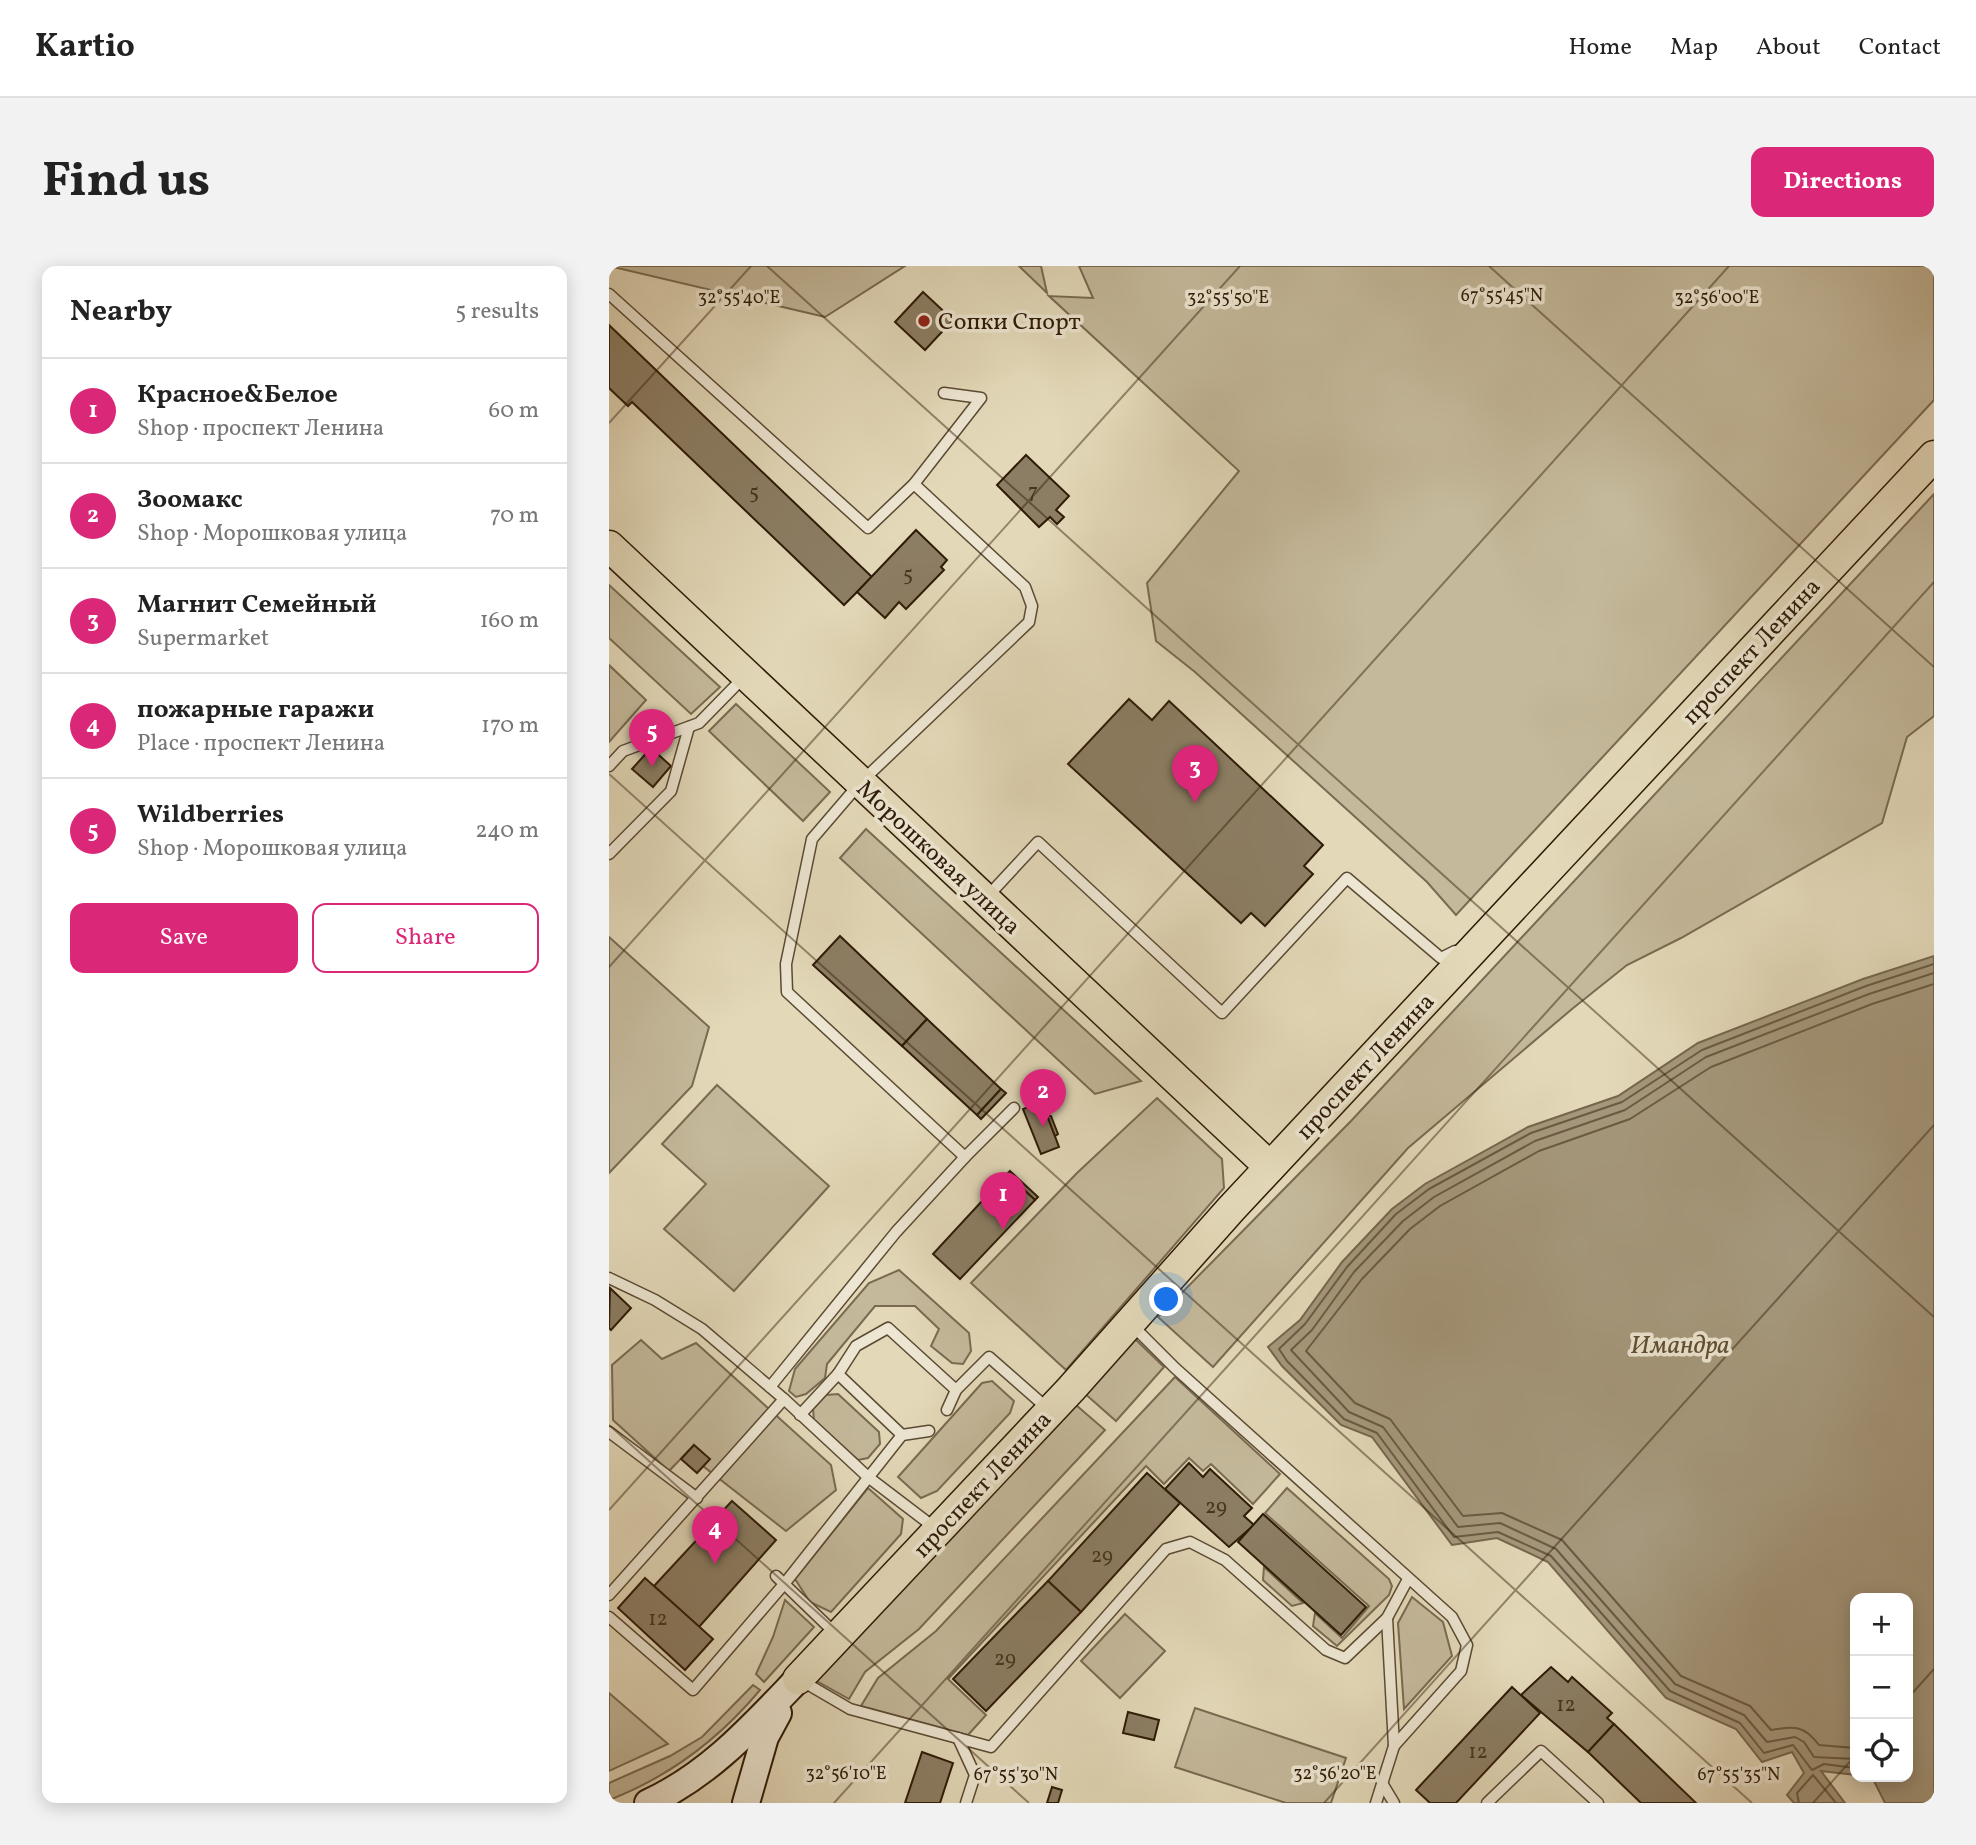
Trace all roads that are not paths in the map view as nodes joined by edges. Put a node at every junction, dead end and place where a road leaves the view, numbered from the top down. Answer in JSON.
{"nodes":[{"id":1,"x":609,"y":293,"type":"edge"},
{"id":2,"x":944,"y":393,"type":"dead end"},
{"id":3,"x":1934,"y":456,"type":"edge"},
{"id":4,"x":914,"y":484,"type":"junction"},
{"id":5,"x":609,"y":546,"type":"edge"},
{"id":6,"x":746,"y":675,"type":"junction"},
{"id":7,"x":689,"y":727,"type":"junction"},
{"id":8,"x":609,"y":766,"type":"edge"},
{"id":9,"x":860,"y":783,"type":"junction"},
{"id":10,"x":609,"y":854,"type":"edge"},
{"id":11,"x":985,"y":900,"type":"junction"},
{"id":12,"x":1512,"y":907,"type":"junction"},
{"id":13,"x":1479,"y":925,"type":"dead end"},
{"id":14,"x":1461,"y":946,"type":"dead end"},
{"id":15,"x":1014,"y":1108,"type":"dead end"},
{"id":16,"x":964,"y":1157,"type":"junction"},
{"id":17,"x":1270,"y":1167,"type":"junction"},
{"id":18,"x":609,"y":1278,"type":"edge"},
{"id":19,"x":1129,"y":1322,"type":"junction"},
{"id":20,"x":838,"y":1374,"type":"junction"},
{"id":21,"x":770,"y":1387,"type":"junction"},
{"id":22,"x":956,"y":1390,"type":"junction"},
{"id":23,"x":784,"y":1399,"type":"junction"},
{"id":24,"x":947,"y":1410,"type":"dead end"},
{"id":25,"x":1051,"y":1411,"type":"junction"},
{"id":26,"x":800,"y":1415,"type":"junction"},
{"id":27,"x":929,"y":1430,"type":"dead end"},
{"id":28,"x":609,"y":1432,"type":"edge"},
{"id":29,"x":902,"y":1435,"type":"junction"},
{"id":30,"x":868,"y":1477,"type":"junction"},
{"id":31,"x":697,"y":1498,"type":"junction"},
{"id":32,"x":938,"y":1531,"type":"junction"},
{"id":33,"x":776,"y":1576,"type":"dead end"},
{"id":34,"x":1408,"y":1579,"type":"junction"},
{"id":35,"x":785,"y":1583,"type":"junction"},
{"id":36,"x":609,"y":1595,"type":"edge"},
{"id":37,"x":609,"y":1617,"type":"edge"},
{"id":38,"x":1387,"y":1618,"type":"junction"},
{"id":39,"x":838,"y":1637,"type":"junction"},
{"id":40,"x":798,"y":1679,"type":"junction"},
{"id":41,"x":958,"y":1738,"type":"junction"},
{"id":42,"x":1394,"y":1746,"type":"junction"},
{"id":43,"x":1382,"y":1783,"type":"junction"},
{"id":44,"x":660,"y":1802,"type":"edge"},
{"id":45,"x":746,"y":1803,"type":"edge"},
{"id":46,"x":966,"y":1803,"type":"edge"},
{"id":47,"x":1376,"y":1803,"type":"edge"},
{"id":48,"x":1394,"y":1803,"type":"edge"},
{"id":49,"x":1487,"y":1803,"type":"edge"},
{"id":50,"x":1598,"y":1803,"type":"edge"}],
"edges":[{"from":1,"to":4,"type":"lane"},
{"from":2,"to":4,"type":"lane"},
{"from":3,"to":12,"type":"main road","name":"проспект Ленина"},
{"from":4,"to":9,"type":"lane"},
{"from":5,"to":6,"type":"main road","name":"Морошковая улица"},
{"from":6,"to":7,"type":"lane"},
{"from":6,"to":9,"type":"main road","name":"Морошковая улица"},
{"from":7,"to":8,"type":"lane"},
{"from":7,"to":10,"type":"lane"},
{"from":9,"to":11,"type":"main road","name":"Морошковая улица"},
{"from":9,"to":16,"type":"lane"},
{"from":11,"to":14,"type":"lane"},
{"from":11,"to":17,"type":"main road","name":"Морошковая улица"},
{"from":12,"to":13,"type":"lane"},
{"from":12,"to":17,"type":"main road","name":"проспект Ленина"},
{"from":15,"to":16,"type":"lane"},
{"from":16,"to":21,"type":"lane"},
{"from":17,"to":19,"type":"main road","name":"проспект Ленина"},
{"from":18,"to":21,"type":"lane"},
{"from":19,"to":25,"type":"main road","name":"проспект Ленина"},
{"from":19,"to":34,"type":"lane"},
{"from":20,"to":22,"type":"lane"},
{"from":20,"to":26,"type":"lane"},
{"from":20,"to":29,"type":"lane"},
{"from":21,"to":23,"type":"lane"},
{"from":22,"to":24,"type":"lane"},
{"from":22,"to":25,"type":"lane"},
{"from":23,"to":26,"type":"lane"},
{"from":23,"to":31,"type":"lane"},
{"from":25,"to":32,"type":"main road","name":"проспект Ленина"},
{"from":26,"to":30,"type":"lane"},
{"from":27,"to":29,"type":"lane"},
{"from":28,"to":31,"type":"lane"},
{"from":29,"to":30,"type":"lane"},
{"from":30,"to":32,"type":"lane"},
{"from":30,"to":35,"type":"lane"},
{"from":31,"to":36,"type":"lane"},
{"from":32,"to":39,"type":"main road","name":"проспект Ленина"},
{"from":33,"to":35,"type":"lane"},
{"from":34,"to":38,"type":"lane"},
{"from":34,"to":42,"type":"lane"},
{"from":35,"to":37,"type":"lane"},
{"from":35,"to":39,"type":"lane"},
{"from":38,"to":41,"type":"lane"},
{"from":38,"to":42,"type":"lane"},
{"from":39,"to":40,"type":"main road","name":"проспект Ленина"},
{"from":40,"to":41,"type":"lane"},
{"from":40,"to":44,"type":"main road","name":"проспект Ленина"},
{"from":40,"to":45,"type":"main road","name":"проспект Ленина"},
{"from":41,"to":46,"type":"lane"},
{"from":42,"to":43,"type":"lane"},
{"from":43,"to":47,"type":"lane"},
{"from":43,"to":48,"type":"lane"},
{"from":49,"to":50,"type":"lane"}]}
